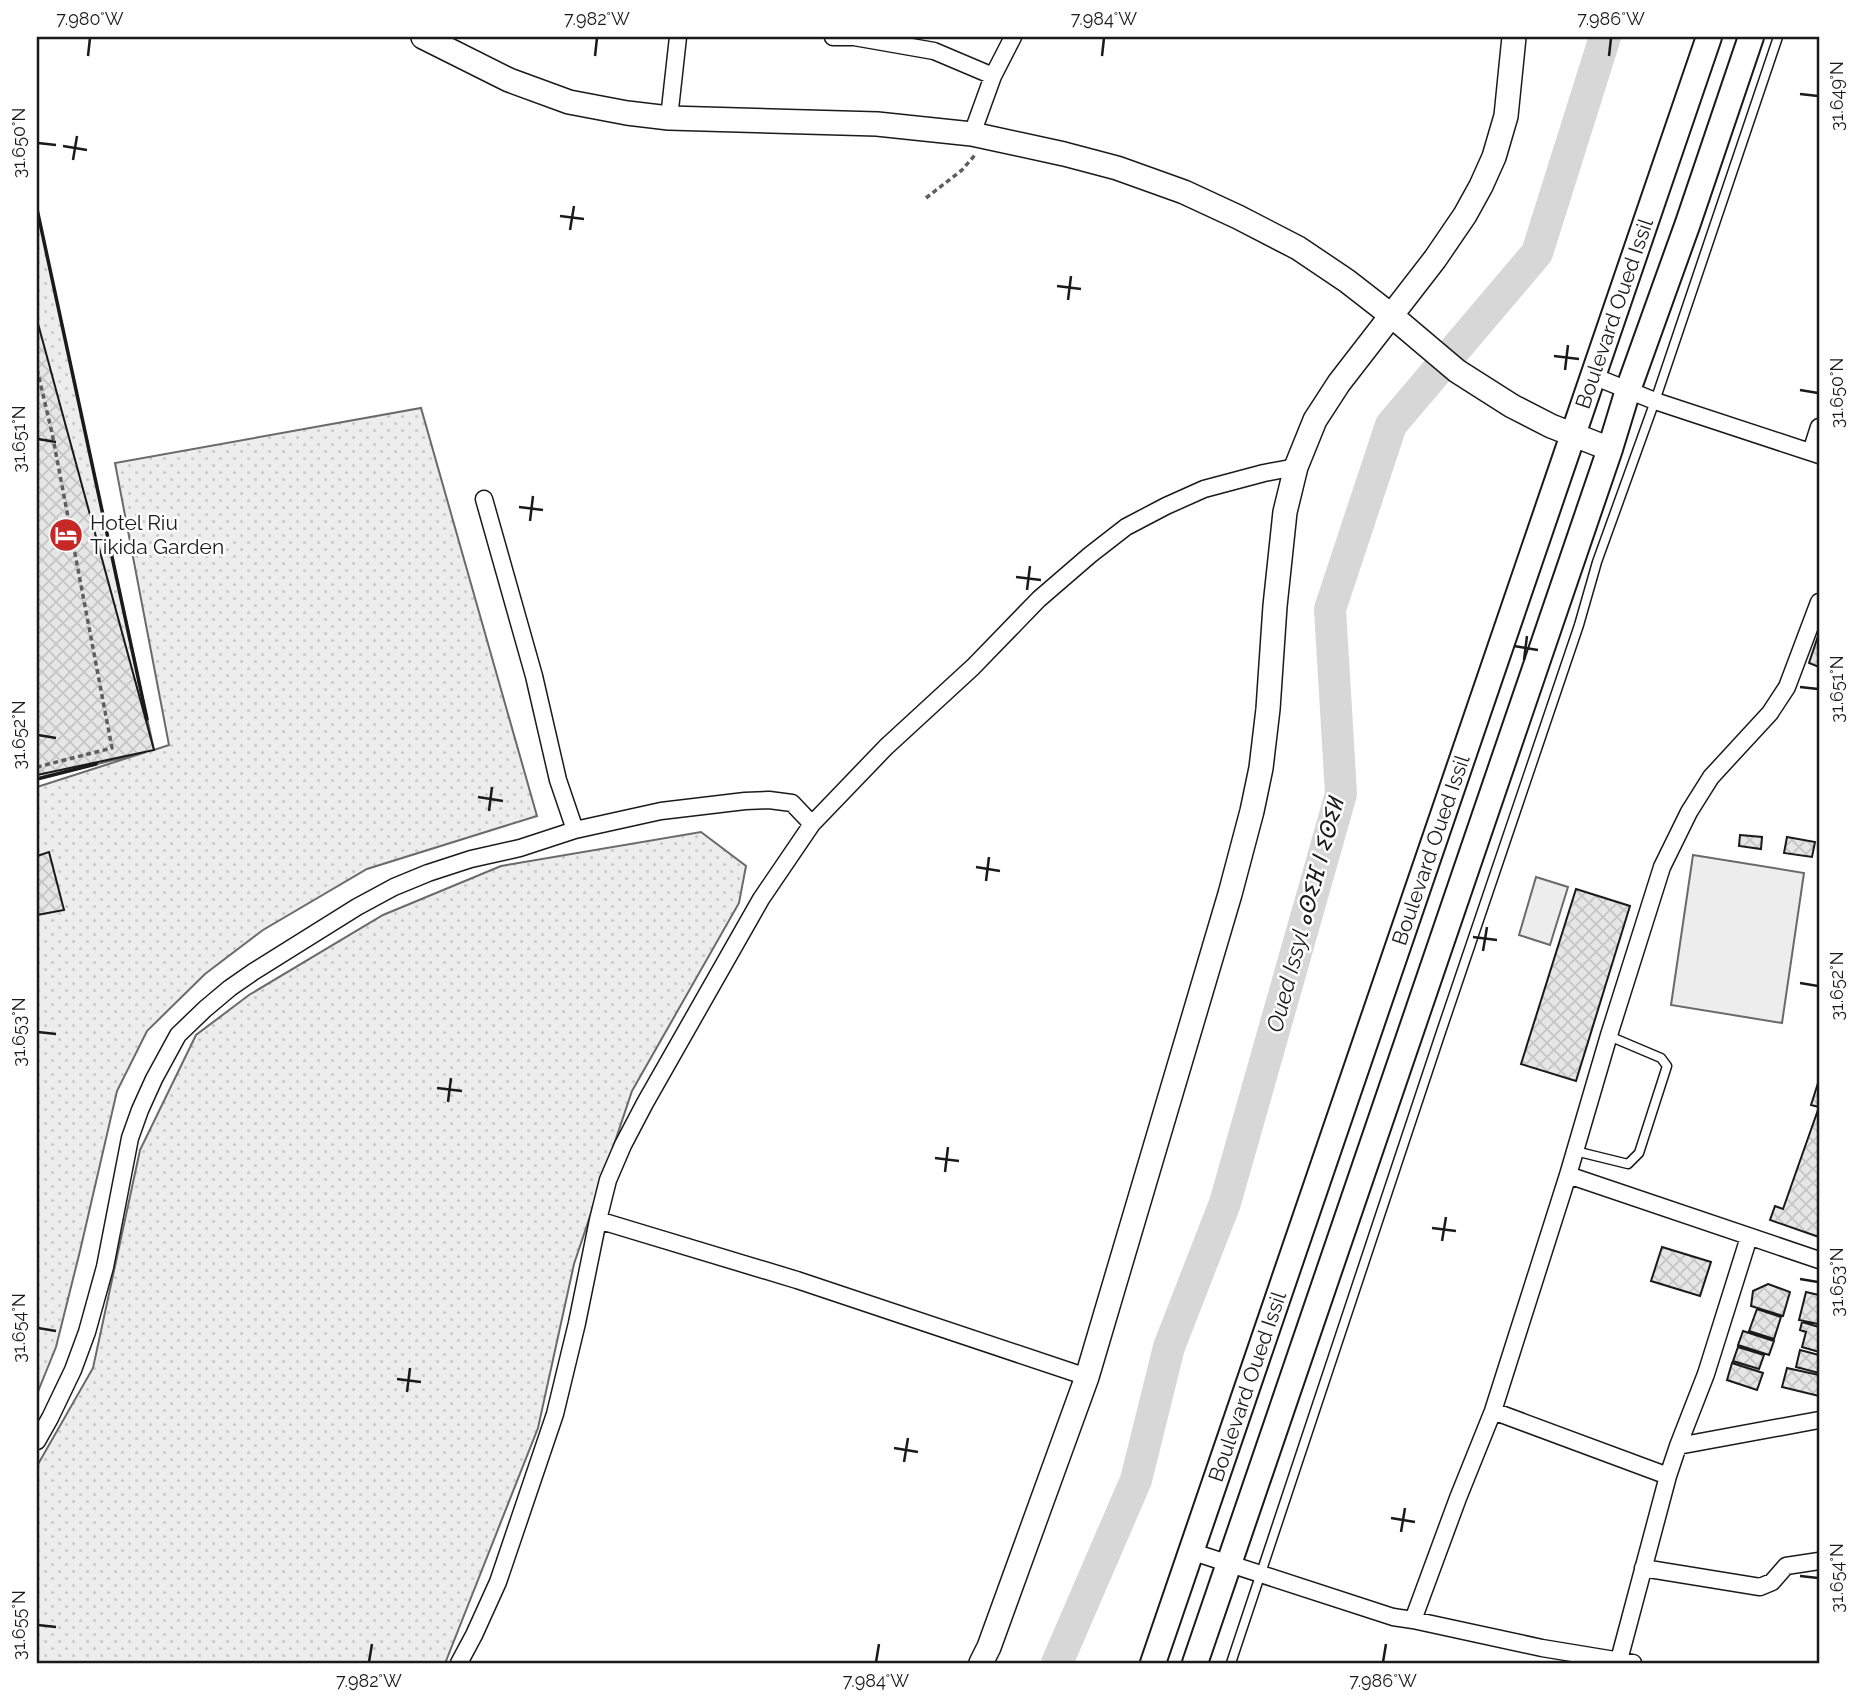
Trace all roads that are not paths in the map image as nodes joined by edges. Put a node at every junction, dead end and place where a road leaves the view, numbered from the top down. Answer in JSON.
{"nodes":[{"id":1,"x":678,"y":37,"type":"edge"},
{"id":2,"x":833,"y":37,"type":"edge"},
{"id":3,"x":854,"y":37,"type":"edge"},
{"id":4,"x":1013,"y":37,"type":"edge"},
{"id":5,"x":1514,"y":37,"type":"edge"},
{"id":6,"x":1709,"y":37,"type":"edge"},
{"id":7,"x":1751,"y":37,"type":"edge"},
{"id":8,"x":1778,"y":37,"type":"edge"},
{"id":9,"x":430,"y":39,"type":"edge"},
{"id":10,"x":920,"y":43,"type":"edge"},
{"id":11,"x":993,"y":76,"type":"junction"},
{"id":12,"x":669,"y":118,"type":"junction"},
{"id":13,"x":981,"y":136,"type":"junction"},
{"id":14,"x":1392,"y":316,"type":"junction"},
{"id":15,"x":1592,"y":376,"type":"junction"},
{"id":16,"x":1628,"y":390,"type":"junction"},
{"id":17,"x":1655,"y":401,"type":"junction"},
{"id":18,"x":1819,"y":427,"type":"edge"},
{"id":19,"x":1574,"y":436,"type":"junction"},
{"id":20,"x":1610,"y":449,"type":"junction"},
{"id":21,"x":1815,"y":454,"type":"edge"},
{"id":22,"x":1296,"y":467,"type":"junction"},
{"id":23,"x":484,"y":499,"type":"dead end"},
{"id":24,"x":1819,"y":602,"type":"edge"},
{"id":25,"x":813,"y":824,"type":"junction"},
{"id":26,"x":575,"y":830,"type":"junction"},
{"id":27,"x":1609,"y":1035,"type":"junction"},
{"id":28,"x":1575,"y":1152,"type":"junction"},
{"id":29,"x":1568,"y":1175,"type":"junction"},
{"id":30,"x":598,"y":1220,"type":"junction"},
{"id":31,"x":1749,"y":1237,"type":"junction"},
{"id":32,"x":1819,"y":1260,"type":"edge"},
{"id":33,"x":1087,"y":1377,"type":"junction"},
{"id":34,"x":1493,"y":1411,"type":"junction"},
{"id":35,"x":1819,"y":1420,"type":"edge"},
{"id":36,"x":37,"y":1441,"type":"edge"},
{"id":37,"x":1678,"y":1446,"type":"junction"},
{"id":38,"x":1668,"y":1476,"type":"junction"},
{"id":39,"x":1190,"y":1551,"type":"junction"},
{"id":40,"x":1819,"y":1561,"type":"edge"},
{"id":41,"x":1228,"y":1564,"type":"junction"},
{"id":42,"x":1643,"y":1568,"type":"junction"},
{"id":43,"x":1261,"y":1573,"type":"junction"},
{"id":44,"x":1413,"y":1619,"type":"junction"},
{"id":45,"x":1541,"y":1656,"type":"edge"},
{"id":46,"x":1626,"y":1662,"type":"edge"},
{"id":47,"x":459,"y":1663,"type":"edge"},
{"id":48,"x":981,"y":1663,"type":"edge"},
{"id":49,"x":1153,"y":1663,"type":"edge"},
{"id":50,"x":1195,"y":1663,"type":"edge"},
{"id":51,"x":1231,"y":1663,"type":"edge"}],
"edges":[{"from":1,"to":12,"type":"street"},
{"from":2,"to":3,"type":"street"},
{"from":3,"to":10,"type":"street"},
{"from":4,"to":11,"type":"street"},
{"from":5,"to":14,"type":"street"},
{"from":6,"to":15,"type":"main road","name":"Boulevard Oued Issil"},
{"from":7,"to":16,"type":"main road","name":"Boulevard Oued Issil"},
{"from":8,"to":17,"type":"lane"},
{"from":9,"to":12,"type":"street"},
{"from":10,"to":11,"type":"street"},
{"from":11,"to":13,"type":"street"},
{"from":12,"to":13,"type":"street"},
{"from":13,"to":14,"type":"street"},
{"from":14,"to":19,"type":"street"},
{"from":14,"to":22,"type":"street"},
{"from":15,"to":16,"type":"street"},
{"from":15,"to":19,"type":"main road","name":"Boulevard Oued Issil"},
{"from":16,"to":17,"type":"street"},
{"from":16,"to":20,"type":"main road","name":"Boulevard Oued Issil"},
{"from":17,"to":21,"type":"street"},
{"from":17,"to":43,"type":"lane"},
{"from":18,"to":21,"type":"street"},
{"from":19,"to":20,"type":"street"},
{"from":19,"to":39,"type":"main road","name":"Boulevard Oued Issil"},
{"from":20,"to":41,"type":"main road","name":"Boulevard Oued Issil"},
{"from":22,"to":25,"type":"street"},
{"from":22,"to":33,"type":"street"},
{"from":23,"to":26,"type":"street"},
{"from":24,"to":27,"type":"street"},
{"from":25,"to":26,"type":"street"},
{"from":25,"to":30,"type":"street"},
{"from":26,"to":36,"type":"street"},
{"from":27,"to":28,"type":"street"},
{"from":27,"to":28,"type":"lane"},
{"from":28,"to":29,"type":"street"},
{"from":29,"to":31,"type":"street"},
{"from":29,"to":34,"type":"street"},
{"from":30,"to":33,"type":"street"},
{"from":30,"to":47,"type":"street"},
{"from":31,"to":32,"type":"street"},
{"from":31,"to":37,"type":"street"},
{"from":33,"to":48,"type":"street"},
{"from":34,"to":38,"type":"street"},
{"from":34,"to":44,"type":"street"},
{"from":35,"to":37,"type":"street"},
{"from":37,"to":38,"type":"street"},
{"from":38,"to":42,"type":"street"},
{"from":39,"to":41,"type":"street"},
{"from":39,"to":49,"type":"main road","name":"Boulevard Oued Issil"},
{"from":40,"to":42,"type":"street"},
{"from":41,"to":43,"type":"street"},
{"from":41,"to":50,"type":"main road","name":"Boulevard Oued Issil"},
{"from":42,"to":46,"type":"street"},
{"from":43,"to":44,"type":"street"},
{"from":43,"to":51,"type":"lane"},
{"from":44,"to":45,"type":"street"},
{"from":45,"to":46,"type":"street"}]}
